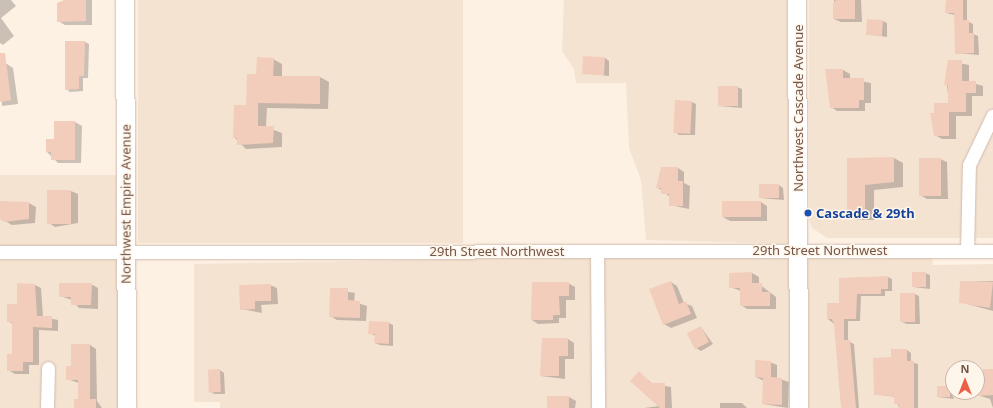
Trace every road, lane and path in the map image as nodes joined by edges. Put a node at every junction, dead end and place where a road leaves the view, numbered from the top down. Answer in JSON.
{"nodes":[{"id":1,"x":125,"y":0,"type":"edge"},
{"id":2,"x":797,"y":0,"type":"edge"},
{"id":3,"x":993,"y":115,"type":"edge"},
{"id":4,"x":798,"y":250,"type":"junction"},
{"id":5,"x":127,"y":251,"type":"junction"},
{"id":6,"x":597,"y":251,"type":"junction"},
{"id":7,"x":967,"y":251,"type":"junction"},
{"id":8,"x":993,"y":251,"type":"edge"},
{"id":9,"x":0,"y":252,"type":"edge"},
{"id":10,"x":48,"y":368,"type":"dead end"},
{"id":11,"x":47,"y":408,"type":"edge"},
{"id":12,"x":128,"y":408,"type":"edge"},
{"id":13,"x":598,"y":408,"type":"edge"},
{"id":14,"x":799,"y":408,"type":"edge"}],
"edges":[{"from":1,"to":5,"type":"street","name":"Northwest Empire Avenue"},
{"from":2,"to":4,"type":"street","name":"Northwest Cascade Avenue"},
{"from":3,"to":7,"type":"street"},
{"from":4,"to":6,"type":"street","name":"29th Street Northwest"},
{"from":4,"to":7,"type":"street","name":"29th Street Northwest"},
{"from":4,"to":14,"type":"street","name":"Northwest Cascade Avenue"},
{"from":5,"to":6,"type":"street","name":"29th Street Northwest"},
{"from":5,"to":9,"type":"street","name":"29th Street Northwest"},
{"from":5,"to":12,"type":"street","name":"Northwest Empire Avenue"},
{"from":6,"to":13,"type":"street"},
{"from":7,"to":8,"type":"street","name":"29th Street Northwest"},
{"from":10,"to":11,"type":"street"}]}
